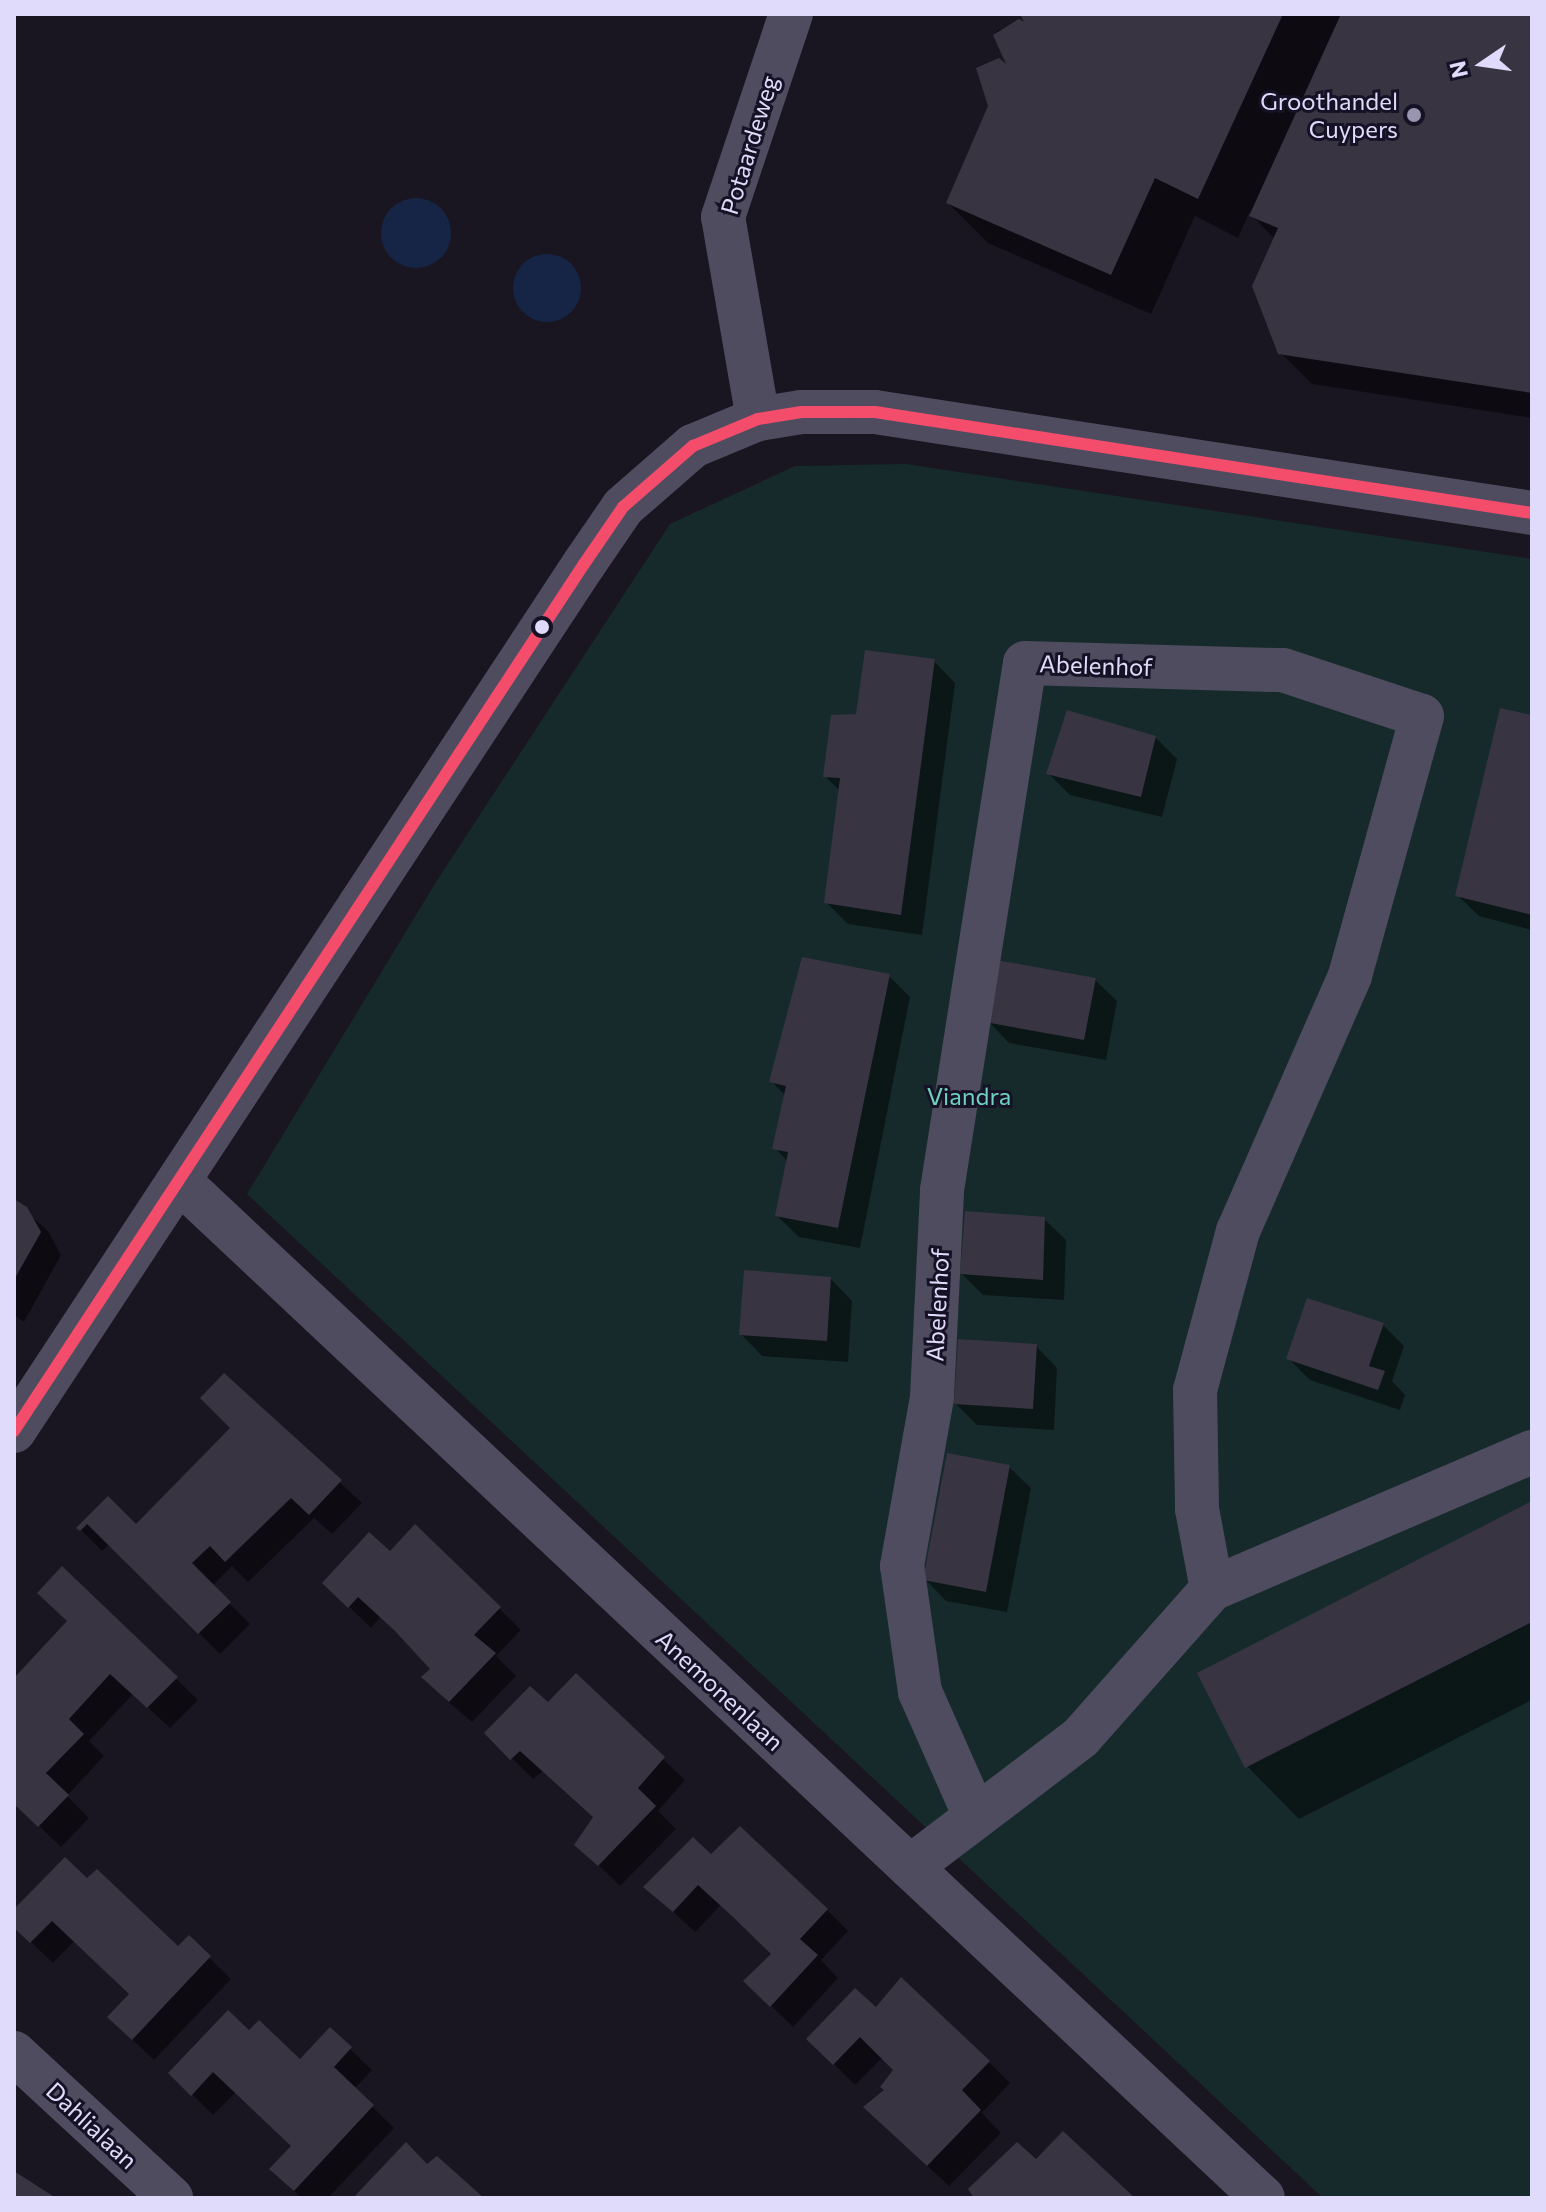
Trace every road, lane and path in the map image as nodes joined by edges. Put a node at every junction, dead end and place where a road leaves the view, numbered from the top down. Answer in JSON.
{"nodes":[{"id":1,"x":791,"y":14,"type":"edge"},
{"id":2,"x":758,"y":419,"type":"junction"},
{"id":3,"x":1532,"y":513,"type":"edge"},
{"id":4,"x":179,"y":1181,"type":"junction"},
{"id":5,"x":14,"y":1431,"type":"edge"},
{"id":6,"x":1532,"y":1452,"type":"edge"},
{"id":7,"x":1212,"y":1589,"type":"junction"},
{"id":8,"x":975,"y":1816,"type":"junction"},
{"id":9,"x":910,"y":1867,"type":"junction"},
{"id":10,"x":14,"y":2053,"type":"edge"},
{"id":11,"x":171,"y":2198,"type":"edge"},
{"id":12,"x":1263,"y":2198,"type":"edge"}],
"edges":[{"from":1,"to":2,"type":"street","name":"Potaardeweg"},
{"from":2,"to":3,"type":"street"},
{"from":2,"to":4,"type":"street"},
{"from":4,"to":5,"type":"street"},
{"from":4,"to":9,"type":"street","name":"Anemonenlaan"},
{"from":6,"to":7,"type":"street"},
{"from":7,"to":8,"type":"street"},
{"from":7,"to":8,"type":"street","name":"Abelenhof"},
{"from":8,"to":9,"type":"street"},
{"from":9,"to":12,"type":"street","name":"Anemonenlaan"},
{"from":10,"to":11,"type":"street","name":"Dahlialaan"}]}
